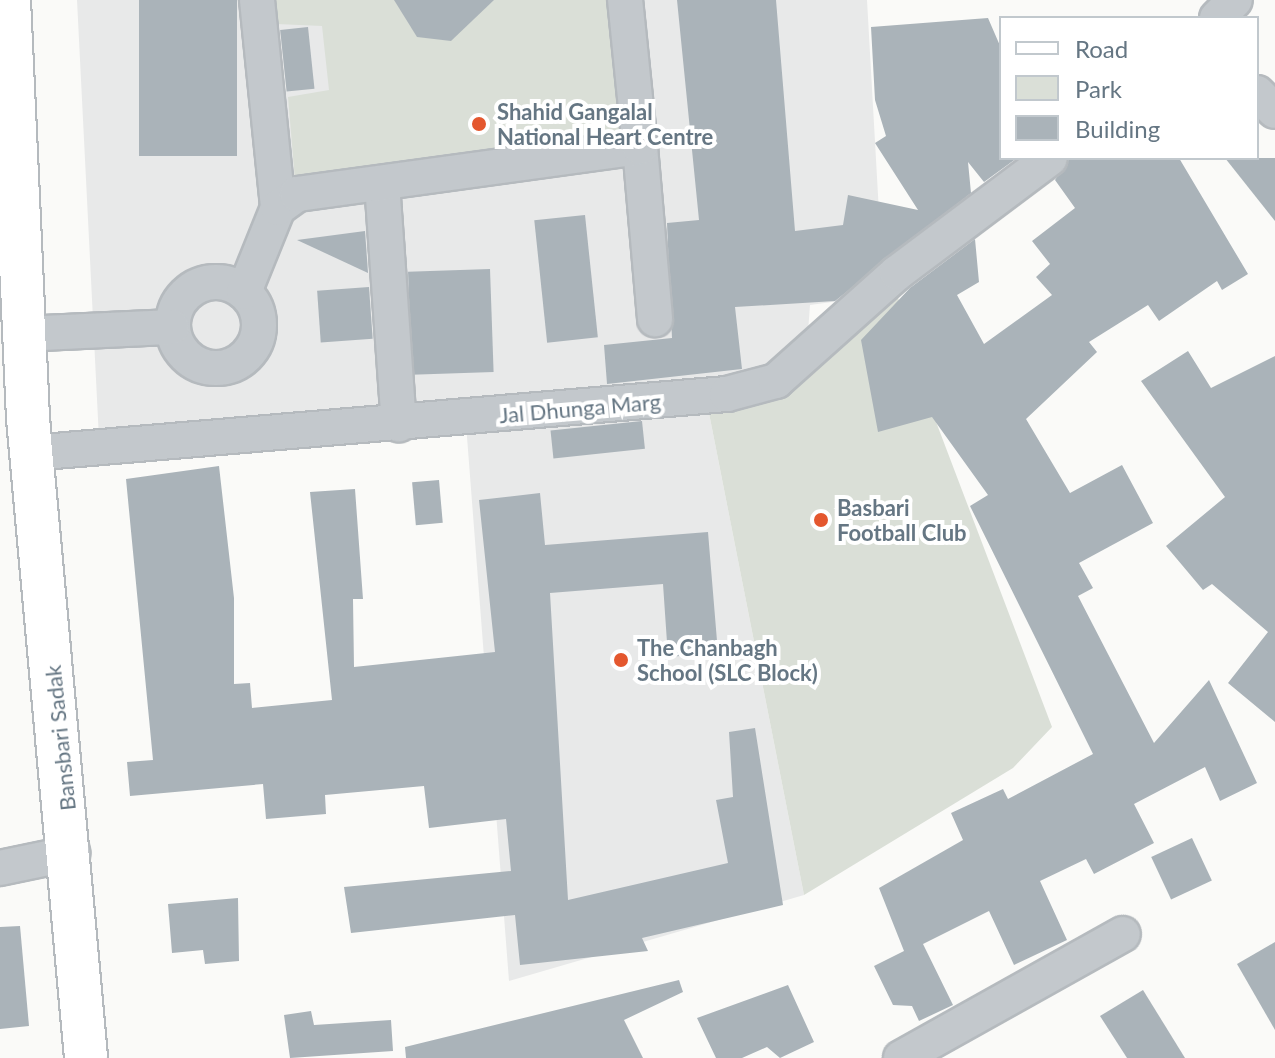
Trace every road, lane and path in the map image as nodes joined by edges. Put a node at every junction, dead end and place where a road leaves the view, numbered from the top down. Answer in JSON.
{"nodes":[{"id":1,"x":9,"y":0,"type":"edge"},
{"id":2,"x":257,"y":0,"type":"edge"},
{"id":3,"x":625,"y":0,"type":"edge"},
{"id":4,"x":1235,"y":0,"type":"edge"},
{"id":5,"x":1219,"y":16,"type":"edge"},
{"id":6,"x":1259,"y":95,"type":"edge"},
{"id":7,"x":1275,"y":111,"type":"edge"},
{"id":8,"x":640,"y":147,"type":"junction"},
{"id":9,"x":1047,"y":160,"type":"edge"},
{"id":10,"x":382,"y":183,"type":"junction"},
{"id":11,"x":278,"y":208,"type":"junction"},
{"id":12,"x":244,"y":292,"type":"junction"},
{"id":13,"x":655,"y":319,"type":"dead end"},
{"id":14,"x":172,"y":327,"type":"junction"},
{"id":15,"x":22,"y":334,"type":"junction"},
{"id":16,"x":399,"y":424,"type":"junction"},
{"id":17,"x":29,"y":436,"type":"junction"},
{"id":18,"x":72,"y":853,"type":"junction"},
{"id":19,"x":0,"y":868,"type":"edge"},
{"id":20,"x":1123,"y":934,"type":"dead end"},
{"id":21,"x":86,"y":1058,"type":"edge"},
{"id":22,"x":901,"y":1058,"type":"edge"}],
"edges":[{"from":1,"to":15,"type":"main road","name":"Bansbari Sadak"},
{"from":2,"to":11,"type":"street"},
{"from":3,"to":8,"type":"street"},
{"from":4,"to":5,"type":"street"},
{"from":6,"to":7,"type":"street"},
{"from":8,"to":10,"type":"street"},
{"from":8,"to":13,"type":"street"},
{"from":9,"to":16,"type":"street","name":"Jal Dhunga Marg"},
{"from":10,"to":11,"type":"street"},
{"from":10,"to":16,"type":"street"},
{"from":11,"to":12,"type":"street"},
{"from":12,"to":14,"type":"street"},
{"from":12,"to":14,"type":"street"},
{"from":14,"to":15,"type":"street"},
{"from":15,"to":17,"type":"main road","name":"Bansbari Sadak"},
{"from":16,"to":17,"type":"street","name":"Jal Dhunga Marg"},
{"from":17,"to":18,"type":"main road","name":"Bansbari Sadak"},
{"from":18,"to":19,"type":"street"},
{"from":18,"to":21,"type":"main road","name":"Bansbari Sadak"},
{"from":20,"to":22,"type":"street"}]}
